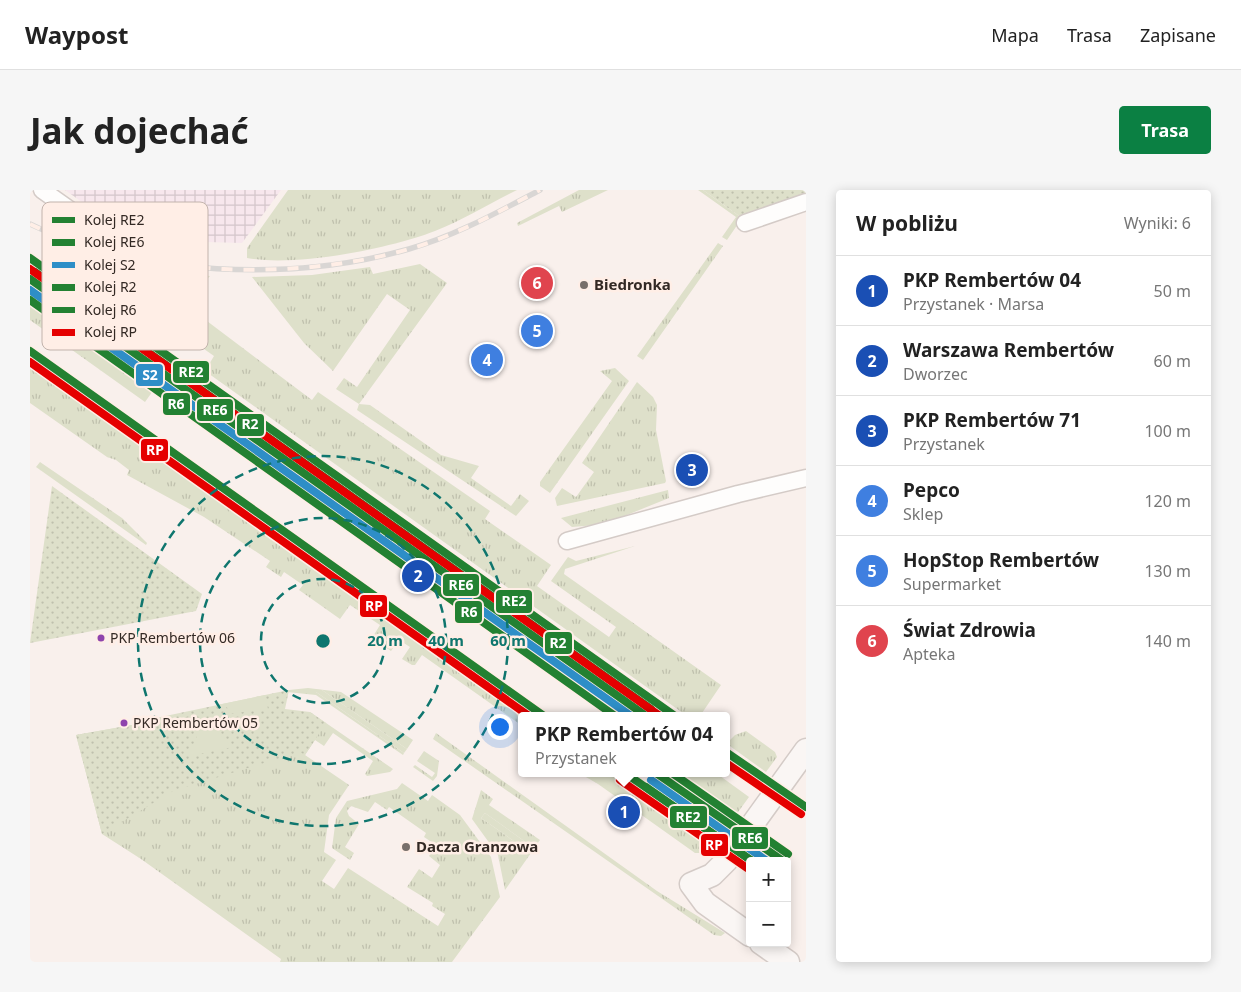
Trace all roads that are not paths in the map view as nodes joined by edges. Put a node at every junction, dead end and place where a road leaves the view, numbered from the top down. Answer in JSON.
{"nodes":[{"id":1,"x":42,"y":190,"type":"edge"},
{"id":2,"x":59,"y":202,"type":"edge"},
{"id":3,"x":806,"y":202,"type":"edge"},
{"id":4,"x":745,"y":223,"type":"dead end"},
{"id":5,"x":806,"y":478,"type":"edge"},
{"id":6,"x":567,"y":541,"type":"dead end"},
{"id":7,"x":806,"y":750,"type":"edge"},
{"id":8,"x":746,"y":933,"type":"edge"},
{"id":9,"x":767,"y":947,"type":"edge"},
{"id":10,"x":788,"y":962,"type":"edge"}],
"edges":[{"from":1,"to":2,"type":"street"},
{"from":3,"to":4,"type":"street"},
{"from":5,"to":6,"type":"street"},
{"from":7,"to":8,"type":"main road"},
{"from":9,"to":10,"type":"main road"}]}
